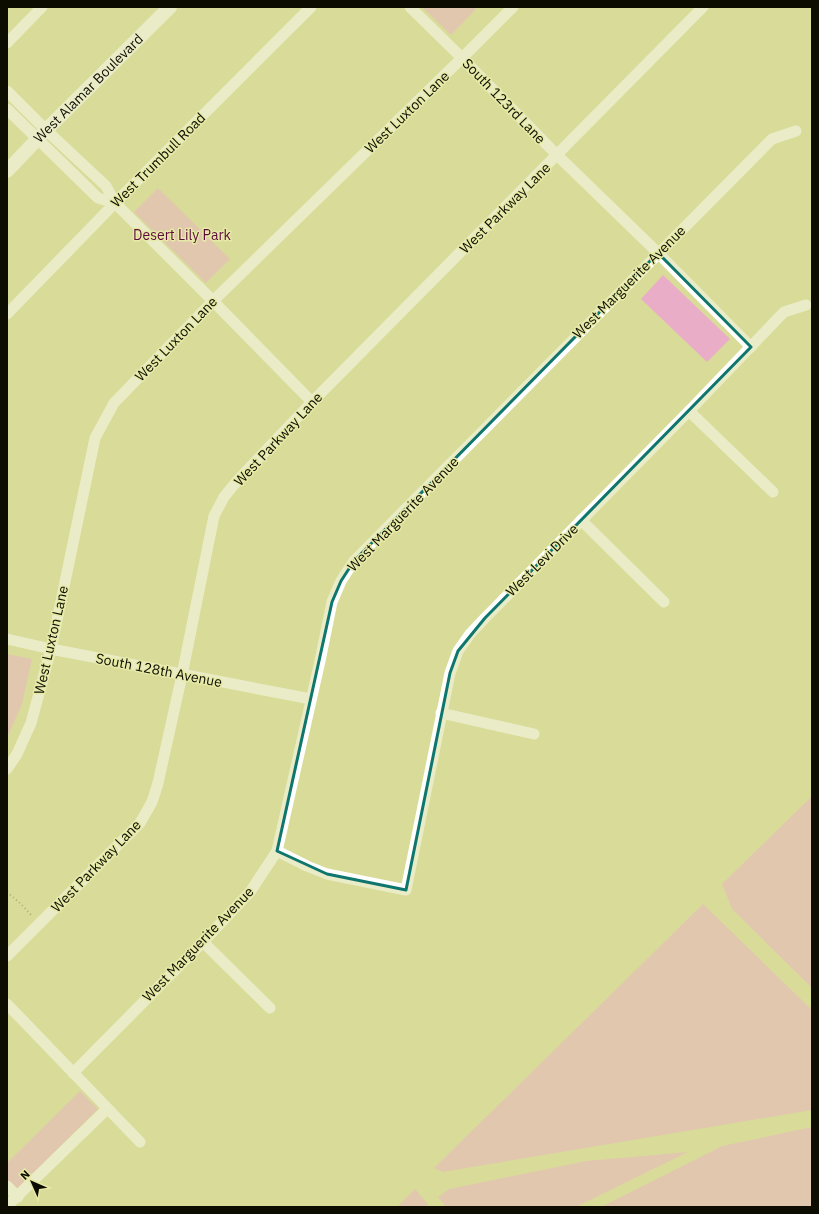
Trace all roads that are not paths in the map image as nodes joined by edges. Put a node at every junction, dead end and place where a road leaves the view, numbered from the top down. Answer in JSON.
{"nodes":[{"id":1,"x":42,"y":7,"type":"edge"},
{"id":2,"x":170,"y":7,"type":"edge"},
{"id":3,"x":311,"y":7,"type":"edge"},
{"id":4,"x":410,"y":7,"type":"edge"},
{"id":5,"x":513,"y":7,"type":"edge"},
{"id":6,"x":703,"y":7,"type":"edge"},
{"id":7,"x":7,"y":43,"type":"edge"},
{"id":8,"x":462,"y":58,"type":"junction"},
{"id":9,"x":7,"y":91,"type":"edge"},
{"id":10,"x":7,"y":109,"type":"edge"},
{"id":11,"x":796,"y":131,"type":"dead end"},
{"id":12,"x":42,"y":135,"type":"junction"},
{"id":13,"x":557,"y":155,"type":"junction"},
{"id":14,"x":7,"y":171,"type":"edge"},
{"id":15,"x":115,"y":203,"type":"junction"},
{"id":16,"x":658,"y":253,"type":"junction"},
{"id":17,"x":213,"y":301,"type":"junction"},
{"id":18,"x":806,"y":305,"type":"dead end"},
{"id":19,"x":7,"y":314,"type":"edge"},
{"id":20,"x":751,"y":347,"type":"junction"},
{"id":21,"x":312,"y":402,"type":"junction"},
{"id":22,"x":689,"y":411,"type":"junction"},
{"id":23,"x":773,"y":492,"type":"dead end"},
{"id":24,"x":581,"y":520,"type":"junction"},
{"id":25,"x":664,"y":602,"type":"dead end"},
{"id":26,"x":7,"y":639,"type":"edge"},
{"id":27,"x":51,"y":649,"type":"junction"},
{"id":28,"x":182,"y":675,"type":"junction"},
{"id":29,"x":311,"y":699,"type":"junction"},
{"id":30,"x":441,"y":713,"type":"junction"},
{"id":31,"x":534,"y":734,"type":"dead end"},
{"id":32,"x":7,"y":769,"type":"edge"},
{"id":33,"x":277,"y":851,"type":"junction"},
{"id":34,"x":203,"y":942,"type":"junction"},
{"id":35,"x":7,"y":956,"type":"edge"},
{"id":36,"x":7,"y":1004,"type":"edge"},
{"id":37,"x":270,"y":1008,"type":"dead end"},
{"id":38,"x":73,"y":1073,"type":"junction"},
{"id":39,"x":107,"y":1109,"type":"junction"},
{"id":40,"x":140,"y":1142,"type":"dead end"},
{"id":41,"x":7,"y":1186,"type":"edge"},
{"id":42,"x":18,"y":1197,"type":"junction"},
{"id":43,"x":7,"y":1206,"type":"edge"}],
"edges":[{"from":1,"to":7,"type":"street"},
{"from":2,"to":12,"type":"street","name":"West Alamar Boulevard"},
{"from":3,"to":15,"type":"street","name":"West Trumbull Road"},
{"from":4,"to":8,"type":"street","name":"South 123rd Lane"},
{"from":5,"to":8,"type":"street","name":"West Luxton Lane"},
{"from":6,"to":13,"type":"street","name":"West Parkway Lane"},
{"from":8,"to":13,"type":"street","name":"South 123rd Lane"},
{"from":8,"to":17,"type":"street","name":"West Luxton Lane"},
{"from":9,"to":12,"type":"street"},
{"from":10,"to":12,"type":"street"},
{"from":11,"to":16,"type":"street","name":"West Marguerite Avenue"},
{"from":12,"to":14,"type":"street","name":"West Alamar Boulevard"},
{"from":12,"to":15,"type":"street"},
{"from":13,"to":16,"type":"street","name":"South 123rd Lane"},
{"from":13,"to":21,"type":"street","name":"West Parkway Lane"},
{"from":15,"to":17,"type":"street"},
{"from":15,"to":19,"type":"street","name":"West Trumbull Road"},
{"from":16,"to":20,"type":"street","name":"South 123rd Lane"},
{"from":16,"to":29,"type":"street","name":"West Marguerite Avenue"},
{"from":17,"to":21,"type":"street"},
{"from":17,"to":27,"type":"street","name":"West Luxton Lane"},
{"from":18,"to":20,"type":"street","name":"West Levi Drive"},
{"from":20,"to":22,"type":"street","name":"West Levi Drive"},
{"from":21,"to":28,"type":"street","name":"West Parkway Lane"},
{"from":22,"to":23,"type":"street"},
{"from":22,"to":24,"type":"street","name":"West Levi Drive"},
{"from":24,"to":25,"type":"street"},
{"from":24,"to":30,"type":"street","name":"West Levi Drive"},
{"from":26,"to":27,"type":"street","name":"South 128th Avenue"},
{"from":27,"to":28,"type":"street","name":"South 128th Avenue"},
{"from":27,"to":32,"type":"street","name":"West Luxton Lane"},
{"from":28,"to":29,"type":"street","name":"South 128th Avenue"},
{"from":28,"to":35,"type":"street","name":"West Parkway Lane"},
{"from":29,"to":33,"type":"street","name":"West Marguerite Avenue"},
{"from":30,"to":31,"type":"street"},
{"from":30,"to":33,"type":"street","name":"West Levi Drive"},
{"from":33,"to":34,"type":"street","name":"West Marguerite Avenue"},
{"from":34,"to":37,"type":"street"},
{"from":34,"to":38,"type":"street","name":"West Marguerite Avenue"},
{"from":36,"to":38,"type":"street"},
{"from":38,"to":39,"type":"street"},
{"from":39,"to":40,"type":"street"},
{"from":39,"to":42,"type":"street"},
{"from":41,"to":42,"type":"street"},
{"from":42,"to":43,"type":"street"}]}
